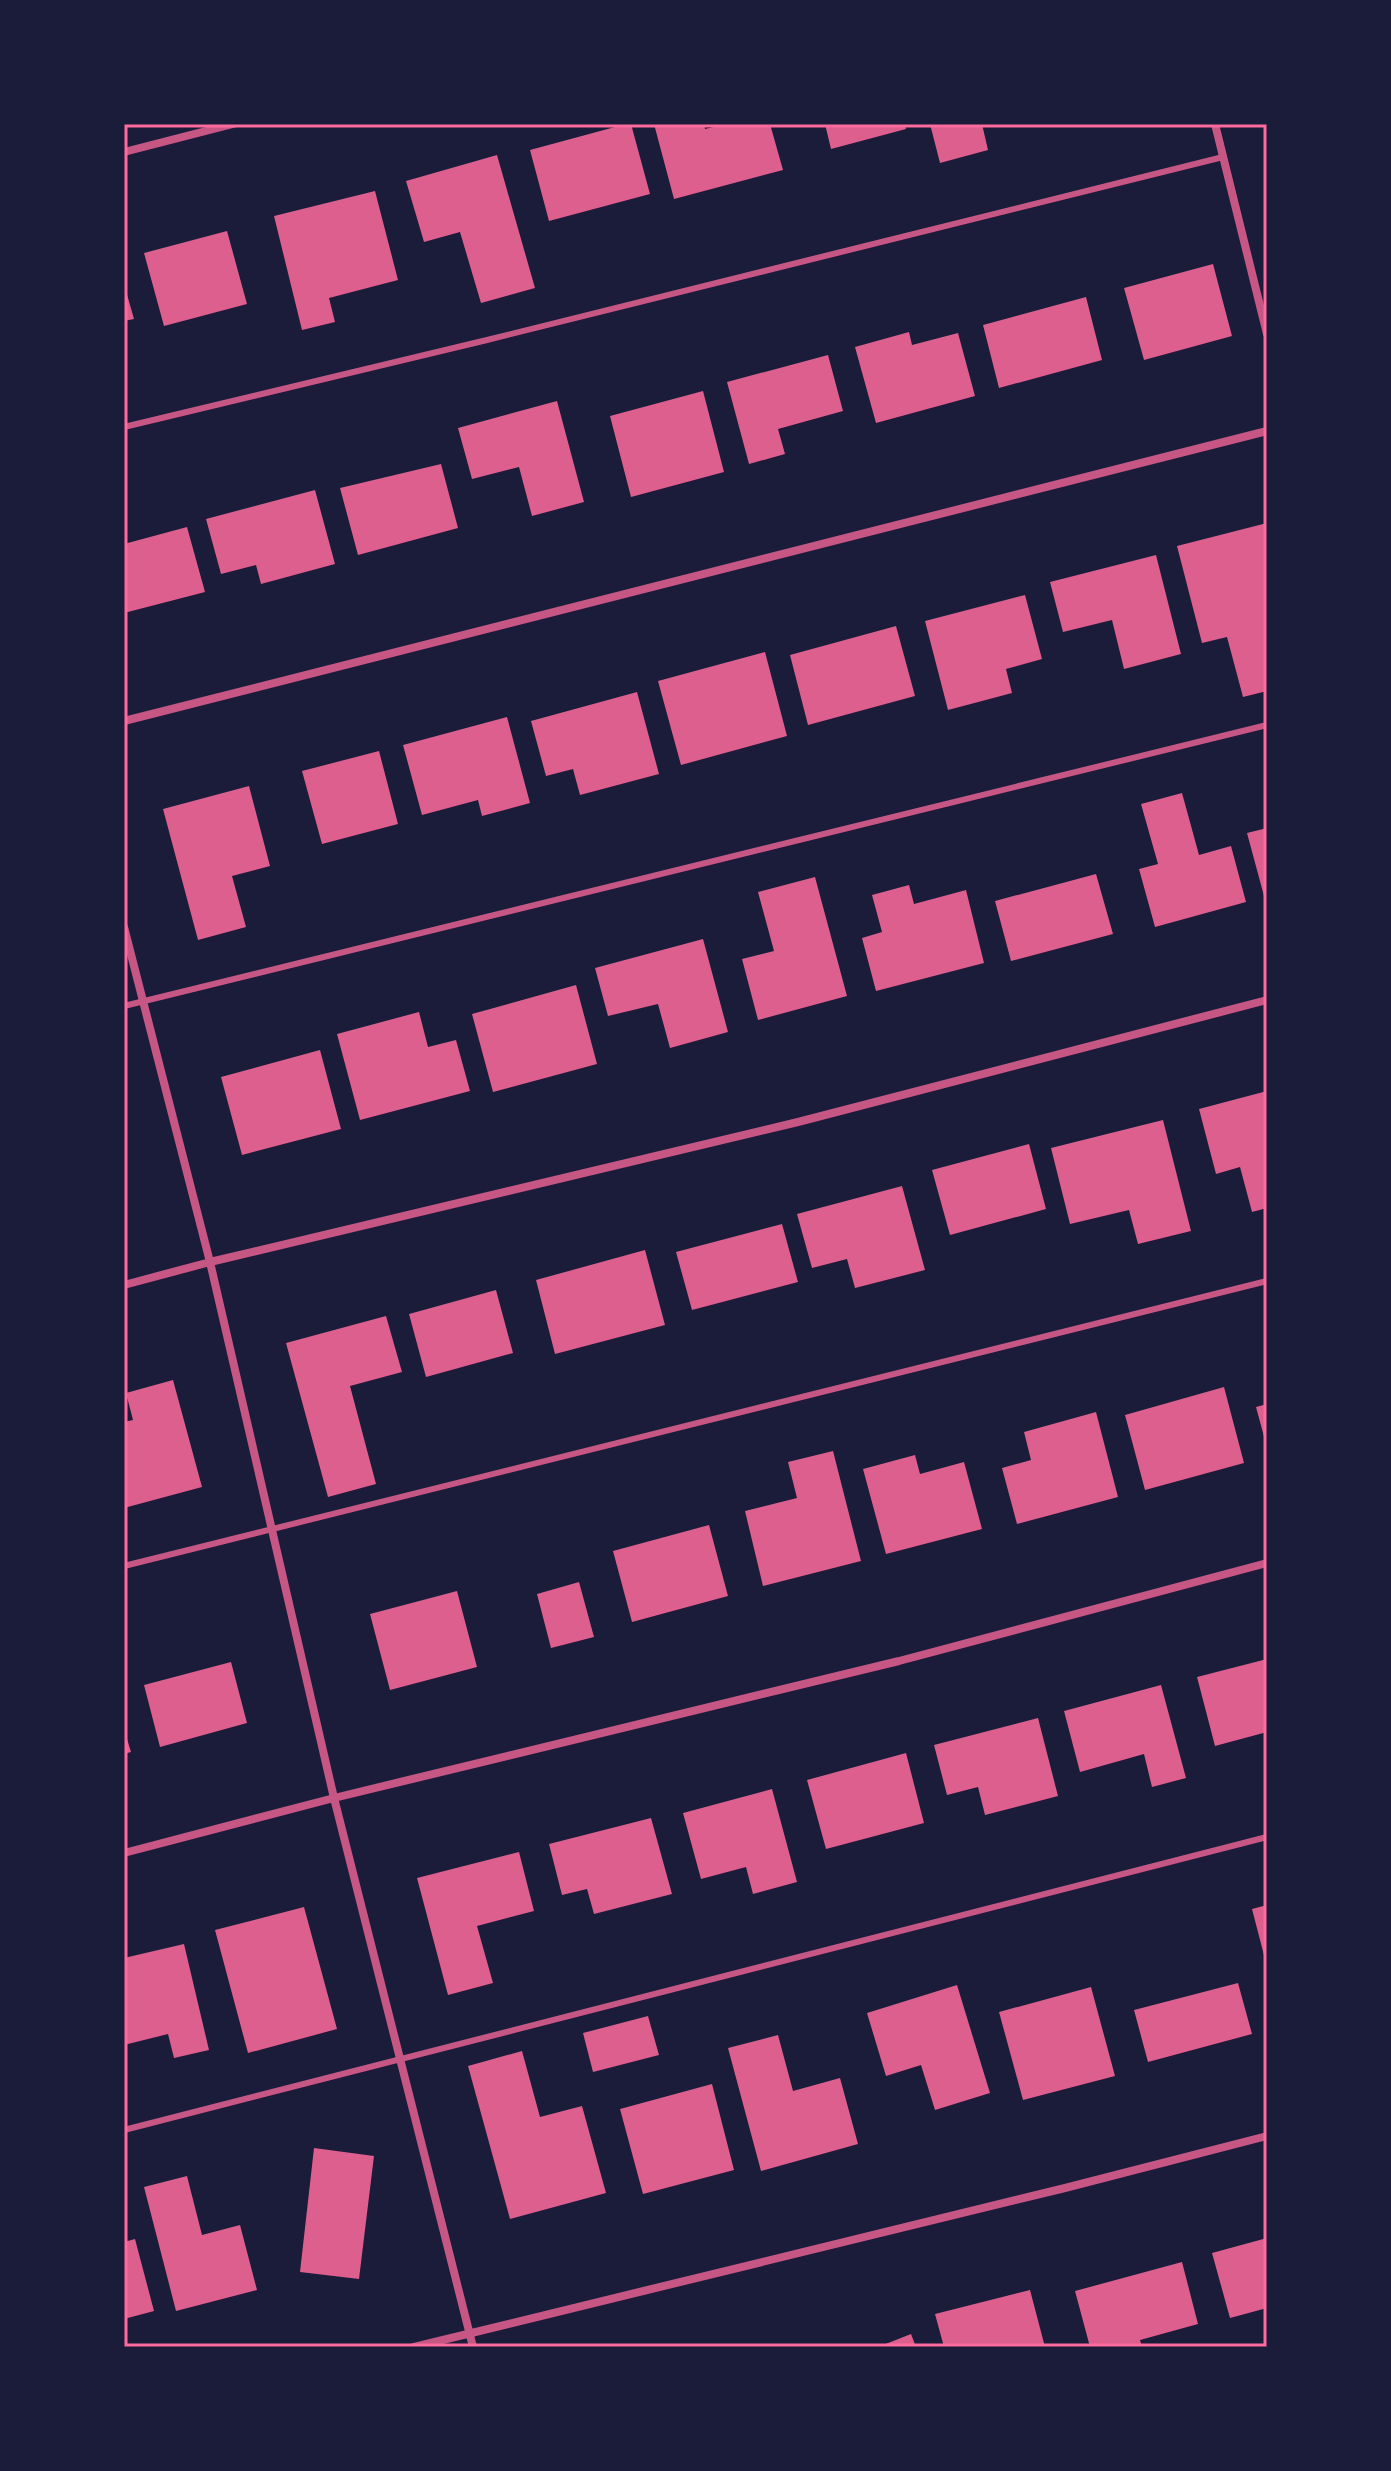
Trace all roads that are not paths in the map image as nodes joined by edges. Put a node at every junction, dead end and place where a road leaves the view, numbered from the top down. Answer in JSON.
{"nodes":[{"id":1,"x":233,"y":124,"type":"edge"},
{"id":2,"x":1215,"y":124,"type":"edge"},
{"id":3,"x":124,"y":152,"type":"edge"},
{"id":4,"x":1223,"y":157,"type":"junction"},
{"id":5,"x":1267,"y":334,"type":"edge"},
{"id":6,"x":124,"y":427,"type":"edge"},
{"id":7,"x":1267,"y":431,"type":"edge"},
{"id":8,"x":124,"y":721,"type":"edge"},
{"id":9,"x":1267,"y":725,"type":"edge"},
{"id":10,"x":124,"y":927,"type":"edge"},
{"id":11,"x":1267,"y":1000,"type":"edge"},
{"id":12,"x":143,"y":1001,"type":"junction"},
{"id":13,"x":124,"y":1006,"type":"edge"},
{"id":14,"x":210,"y":1262,"type":"junction"},
{"id":15,"x":1267,"y":1281,"type":"edge"},
{"id":16,"x":124,"y":1285,"type":"edge"},
{"id":17,"x":271,"y":1528,"type":"junction"},
{"id":18,"x":1267,"y":1563,"type":"edge"},
{"id":19,"x":124,"y":1566,"type":"edge"},
{"id":20,"x":334,"y":1798,"type":"junction"},
{"id":21,"x":1267,"y":1837,"type":"edge"},
{"id":22,"x":124,"y":1853,"type":"edge"},
{"id":23,"x":401,"y":2060,"type":"junction"},
{"id":24,"x":124,"y":2130,"type":"edge"},
{"id":25,"x":1267,"y":2136,"type":"edge"},
{"id":26,"x":470,"y":2332,"type":"junction"},
{"id":27,"x":414,"y":2347,"type":"edge"},
{"id":28,"x":473,"y":2347,"type":"edge"}],
"edges":[{"from":1,"to":3,"type":"street"},
{"from":2,"to":4,"type":"street"},
{"from":4,"to":5,"type":"street"},
{"from":4,"to":6,"type":"lane"},
{"from":7,"to":8,"type":"street"},
{"from":9,"to":12,"type":"lane"},
{"from":10,"to":12,"type":"street"},
{"from":11,"to":14,"type":"street"},
{"from":12,"to":13,"type":"lane"},
{"from":12,"to":14,"type":"street"},
{"from":14,"to":16,"type":"street"},
{"from":14,"to":17,"type":"street"},
{"from":15,"to":17,"type":"lane"},
{"from":17,"to":19,"type":"lane"},
{"from":17,"to":20,"type":"street"},
{"from":18,"to":20,"type":"street"},
{"from":20,"to":22,"type":"street"},
{"from":20,"to":23,"type":"street"},
{"from":21,"to":23,"type":"lane"},
{"from":23,"to":24,"type":"lane"},
{"from":23,"to":26,"type":"street"},
{"from":25,"to":26,"type":"street"},
{"from":26,"to":27,"type":"street"},
{"from":26,"to":28,"type":"street"}]}
